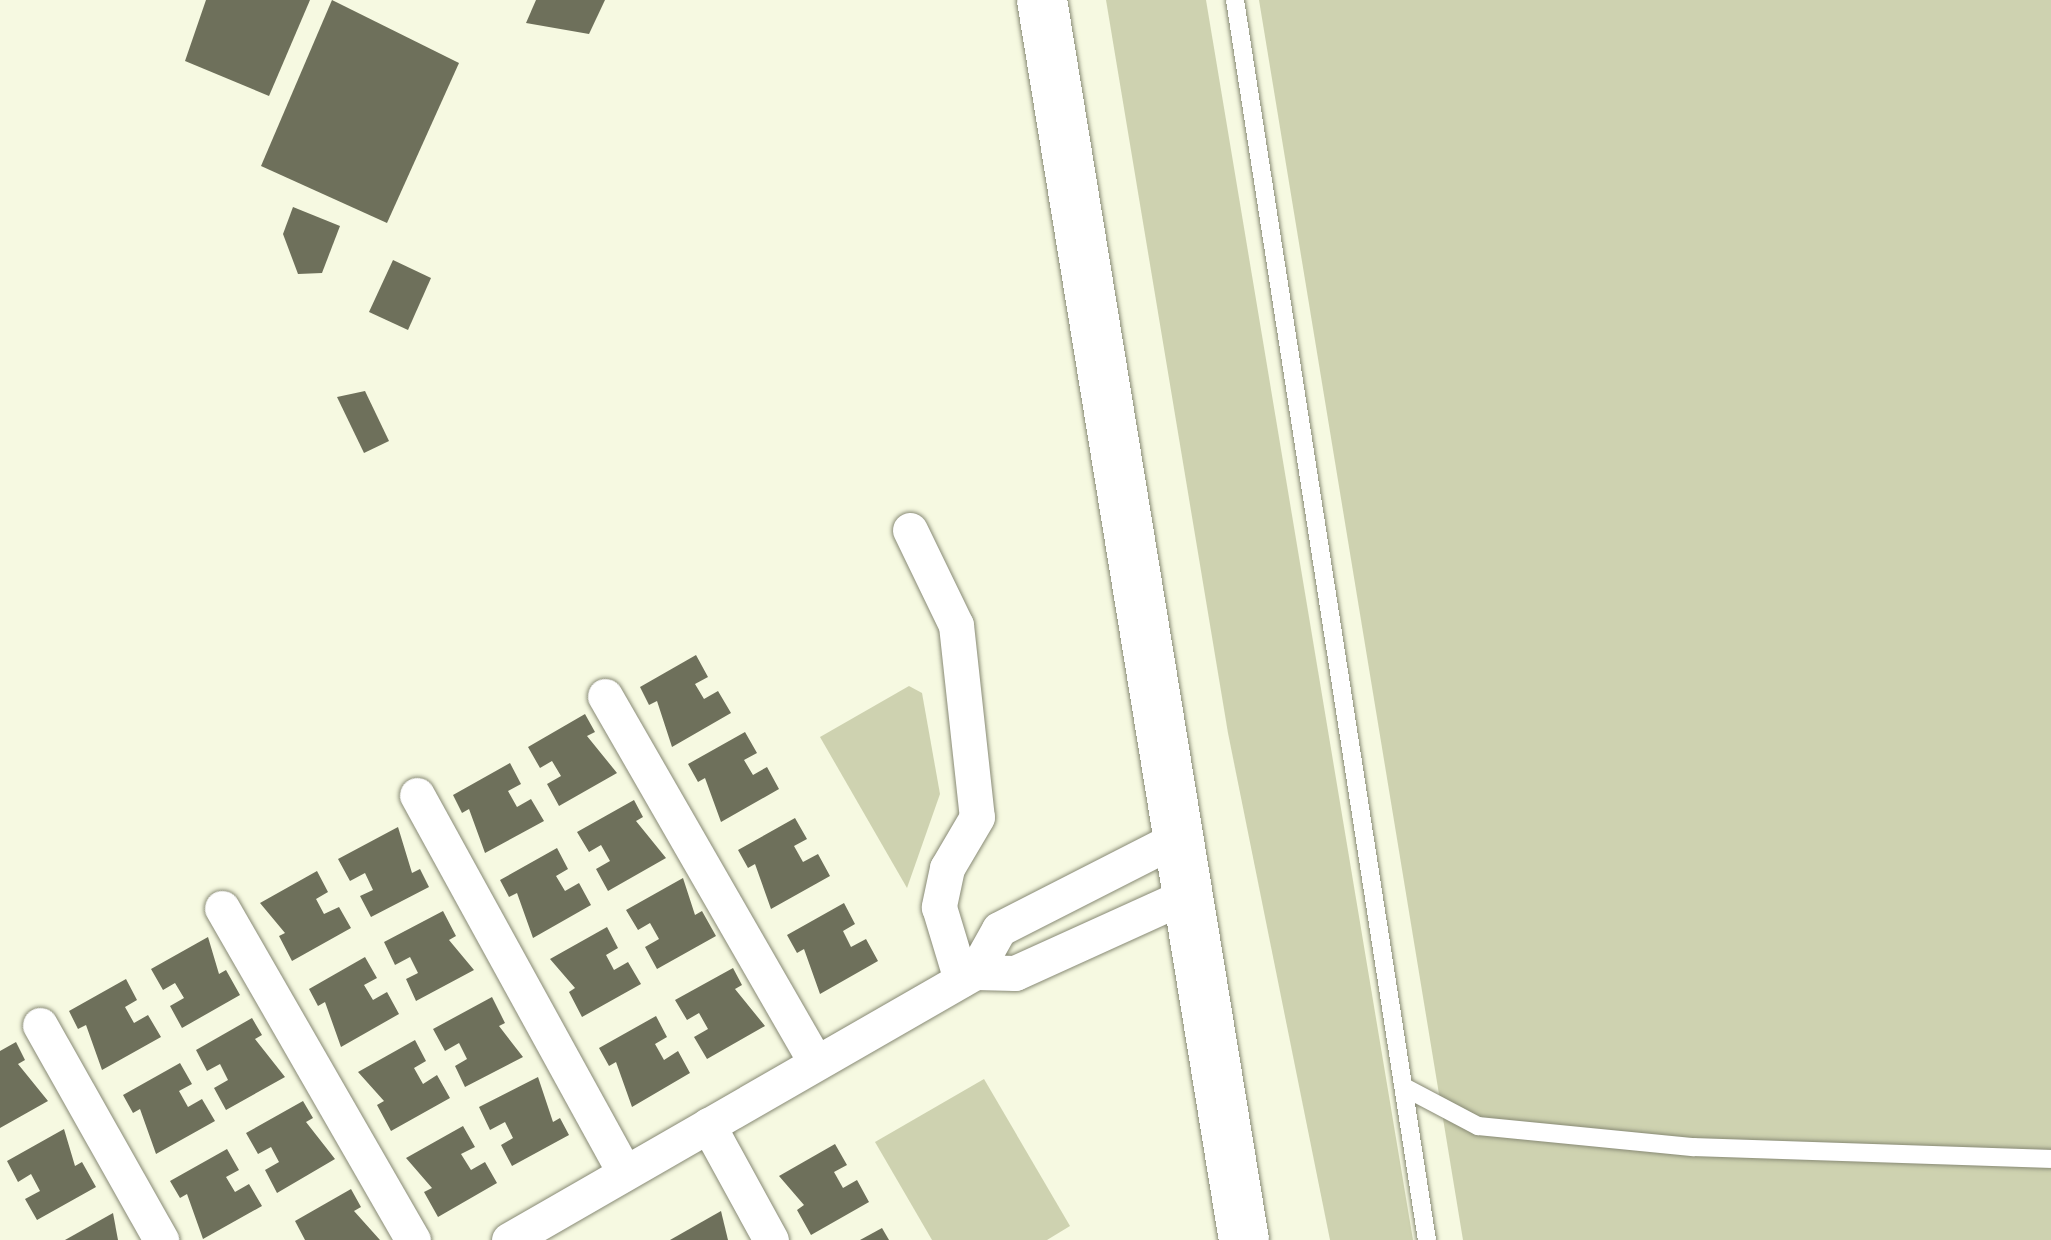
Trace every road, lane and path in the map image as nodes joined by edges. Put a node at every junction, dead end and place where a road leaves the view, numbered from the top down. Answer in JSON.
{"nodes":[{"id":1,"x":1042,"y":0,"type":"edge"},
{"id":2,"x":1235,"y":0,"type":"edge"},
{"id":3,"x":910,"y":530,"type":"dead end"},
{"id":4,"x":605,"y":696,"type":"dead end"},
{"id":5,"x":417,"y":796,"type":"dead end"},
{"id":6,"x":1176,"y":839,"type":"junction"},
{"id":7,"x":1187,"y":895,"type":"junction"},
{"id":8,"x":222,"y":908,"type":"dead end"},
{"id":9,"x":968,"y":976,"type":"junction"},
{"id":10,"x":40,"y":1026,"type":"dead end"},
{"id":11,"x":816,"y":1063,"type":"junction"},
{"id":12,"x":1404,"y":1088,"type":"junction"},
{"id":13,"x":708,"y":1124,"type":"junction"},
{"id":14,"x":2051,"y":1159,"type":"edge"},
{"id":15,"x":625,"y":1173,"type":"junction"},
{"id":16,"x":516,"y":1238,"type":"edge"},
{"id":17,"x":161,"y":1240,"type":"edge"},
{"id":18,"x":413,"y":1240,"type":"edge"},
{"id":19,"x":772,"y":1240,"type":"edge"},
{"id":20,"x":1244,"y":1240,"type":"edge"},
{"id":21,"x":1427,"y":1240,"type":"edge"}],
"edges":[{"from":1,"to":6,"type":"street"},
{"from":2,"to":12,"type":"lane"},
{"from":3,"to":9,"type":"street"},
{"from":4,"to":11,"type":"street"},
{"from":5,"to":15,"type":"street"},
{"from":6,"to":7,"type":"street"},
{"from":6,"to":9,"type":"street"},
{"from":7,"to":9,"type":"street"},
{"from":7,"to":20,"type":"street"},
{"from":8,"to":18,"type":"street"},
{"from":9,"to":11,"type":"street"},
{"from":10,"to":17,"type":"street"},
{"from":11,"to":13,"type":"street"},
{"from":12,"to":14,"type":"lane"},
{"from":12,"to":21,"type":"lane"},
{"from":13,"to":15,"type":"street"},
{"from":13,"to":19,"type":"street"},
{"from":15,"to":16,"type":"street"}]}
